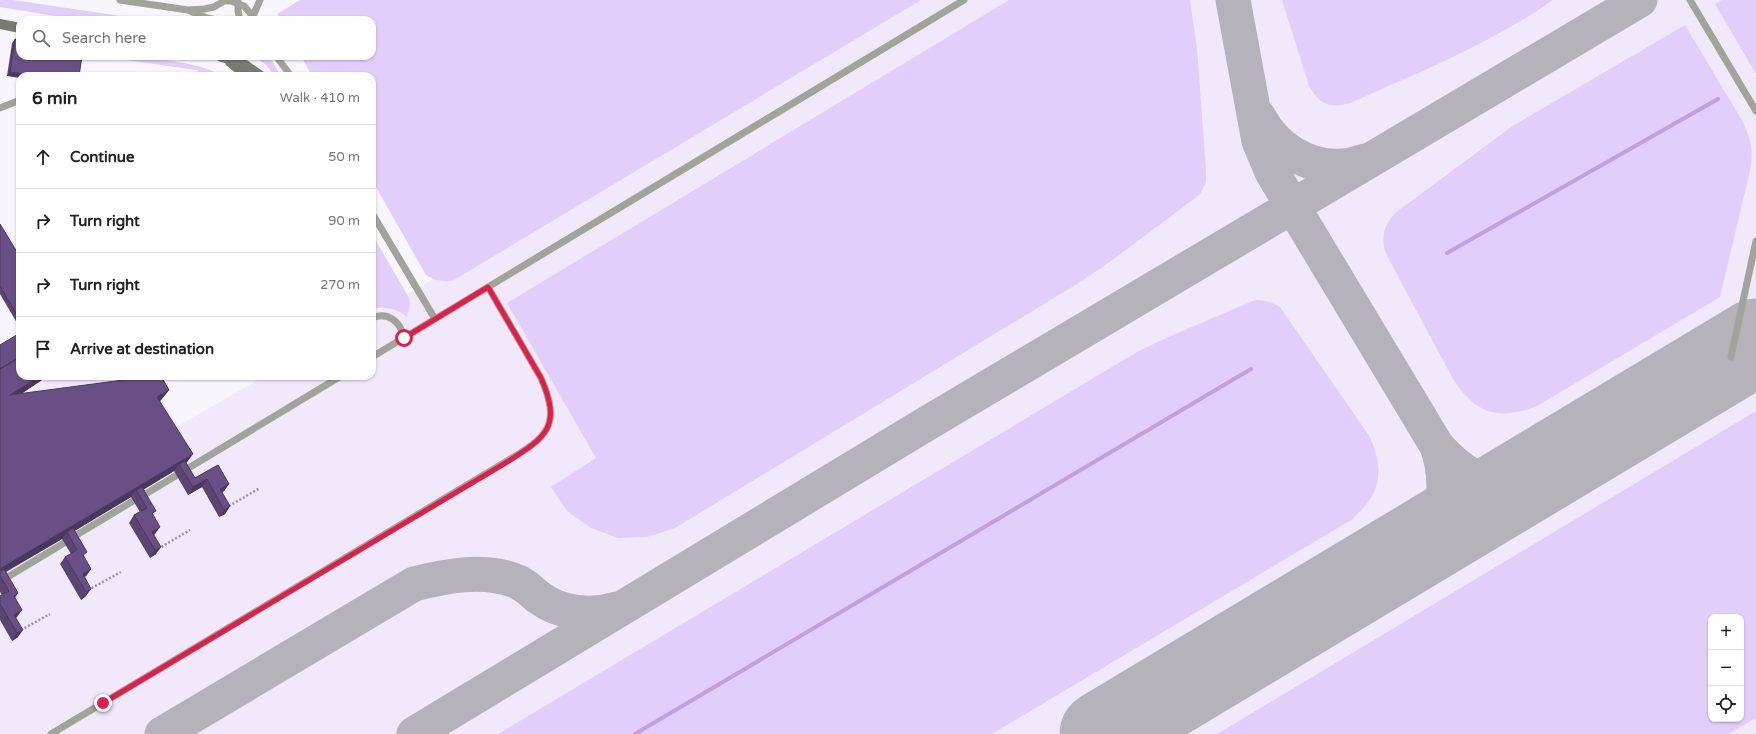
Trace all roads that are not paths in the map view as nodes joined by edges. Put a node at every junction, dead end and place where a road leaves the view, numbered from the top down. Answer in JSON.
{"nodes":[{"id":1,"x":120,"y":0,"type":"edge"},
{"id":2,"x":260,"y":0,"type":"edge"},
{"id":3,"x":964,"y":0,"type":"edge"},
{"id":4,"x":1690,"y":0,"type":"edge"},
{"id":5,"x":238,"y":1,"type":"edge"},
{"id":6,"x":188,"y":10,"type":"junction"},
{"id":7,"x":202,"y":16,"type":"edge"},
{"id":8,"x":239,"y":16,"type":"edge"},
{"id":9,"x":250,"y":16,"type":"edge"},
{"id":10,"x":253,"y":16,"type":"edge"},
{"id":11,"x":0,"y":24,"type":"edge"},
{"id":12,"x":16,"y":27,"type":"edge"},
{"id":13,"x":225,"y":60,"type":"edge"},
{"id":14,"x":232,"y":60,"type":"edge"},
{"id":15,"x":279,"y":60,"type":"edge"},
{"id":16,"x":243,"y":72,"type":"edge"},
{"id":17,"x":255,"y":72,"type":"edge"},
{"id":18,"x":288,"y":72,"type":"edge"},
{"id":19,"x":16,"y":102,"type":"edge"},
{"id":20,"x":0,"y":108,"type":"edge"},
{"id":21,"x":1756,"y":111,"type":"edge"},
{"id":22,"x":376,"y":220,"type":"edge"},
{"id":23,"x":1756,"y":241,"type":"edge"},
{"id":24,"x":488,"y":287,"type":"junction"},
{"id":25,"x":376,"y":317,"type":"edge"},
{"id":26,"x":435,"y":319,"type":"junction"},
{"id":27,"x":404,"y":338,"type":"junction"},
{"id":28,"x":376,"y":355,"type":"edge"},
{"id":29,"x":1731,"y":357,"type":"dead end"},
{"id":30,"x":334,"y":380,"type":"edge"},
{"id":31,"x":1,"y":581,"type":"edge"},
{"id":32,"x":51,"y":734,"type":"edge"}],
"edges":[{"from":1,"to":6,"type":"lane"},
{"from":2,"to":10,"type":"lane"},
{"from":3,"to":24,"type":"lane"},
{"from":4,"to":21,"type":"lane"},
{"from":5,"to":6,"type":"lane"},
{"from":5,"to":8,"type":"lane"},
{"from":5,"to":9,"type":"lane"},
{"from":6,"to":7,"type":"lane"},
{"from":11,"to":12,"type":"street"},
{"from":13,"to":16,"type":"street"},
{"from":14,"to":17,"type":"street"},
{"from":15,"to":18,"type":"lane"},
{"from":19,"to":20,"type":"lane"},
{"from":22,"to":26,"type":"lane"},
{"from":23,"to":29,"type":"lane"},
{"from":24,"to":26,"type":"lane"},
{"from":24,"to":32,"type":"lane"},
{"from":25,"to":27,"type":"lane"},
{"from":26,"to":27,"type":"lane"},
{"from":27,"to":28,"type":"lane"},
{"from":30,"to":31,"type":"lane"}]}
